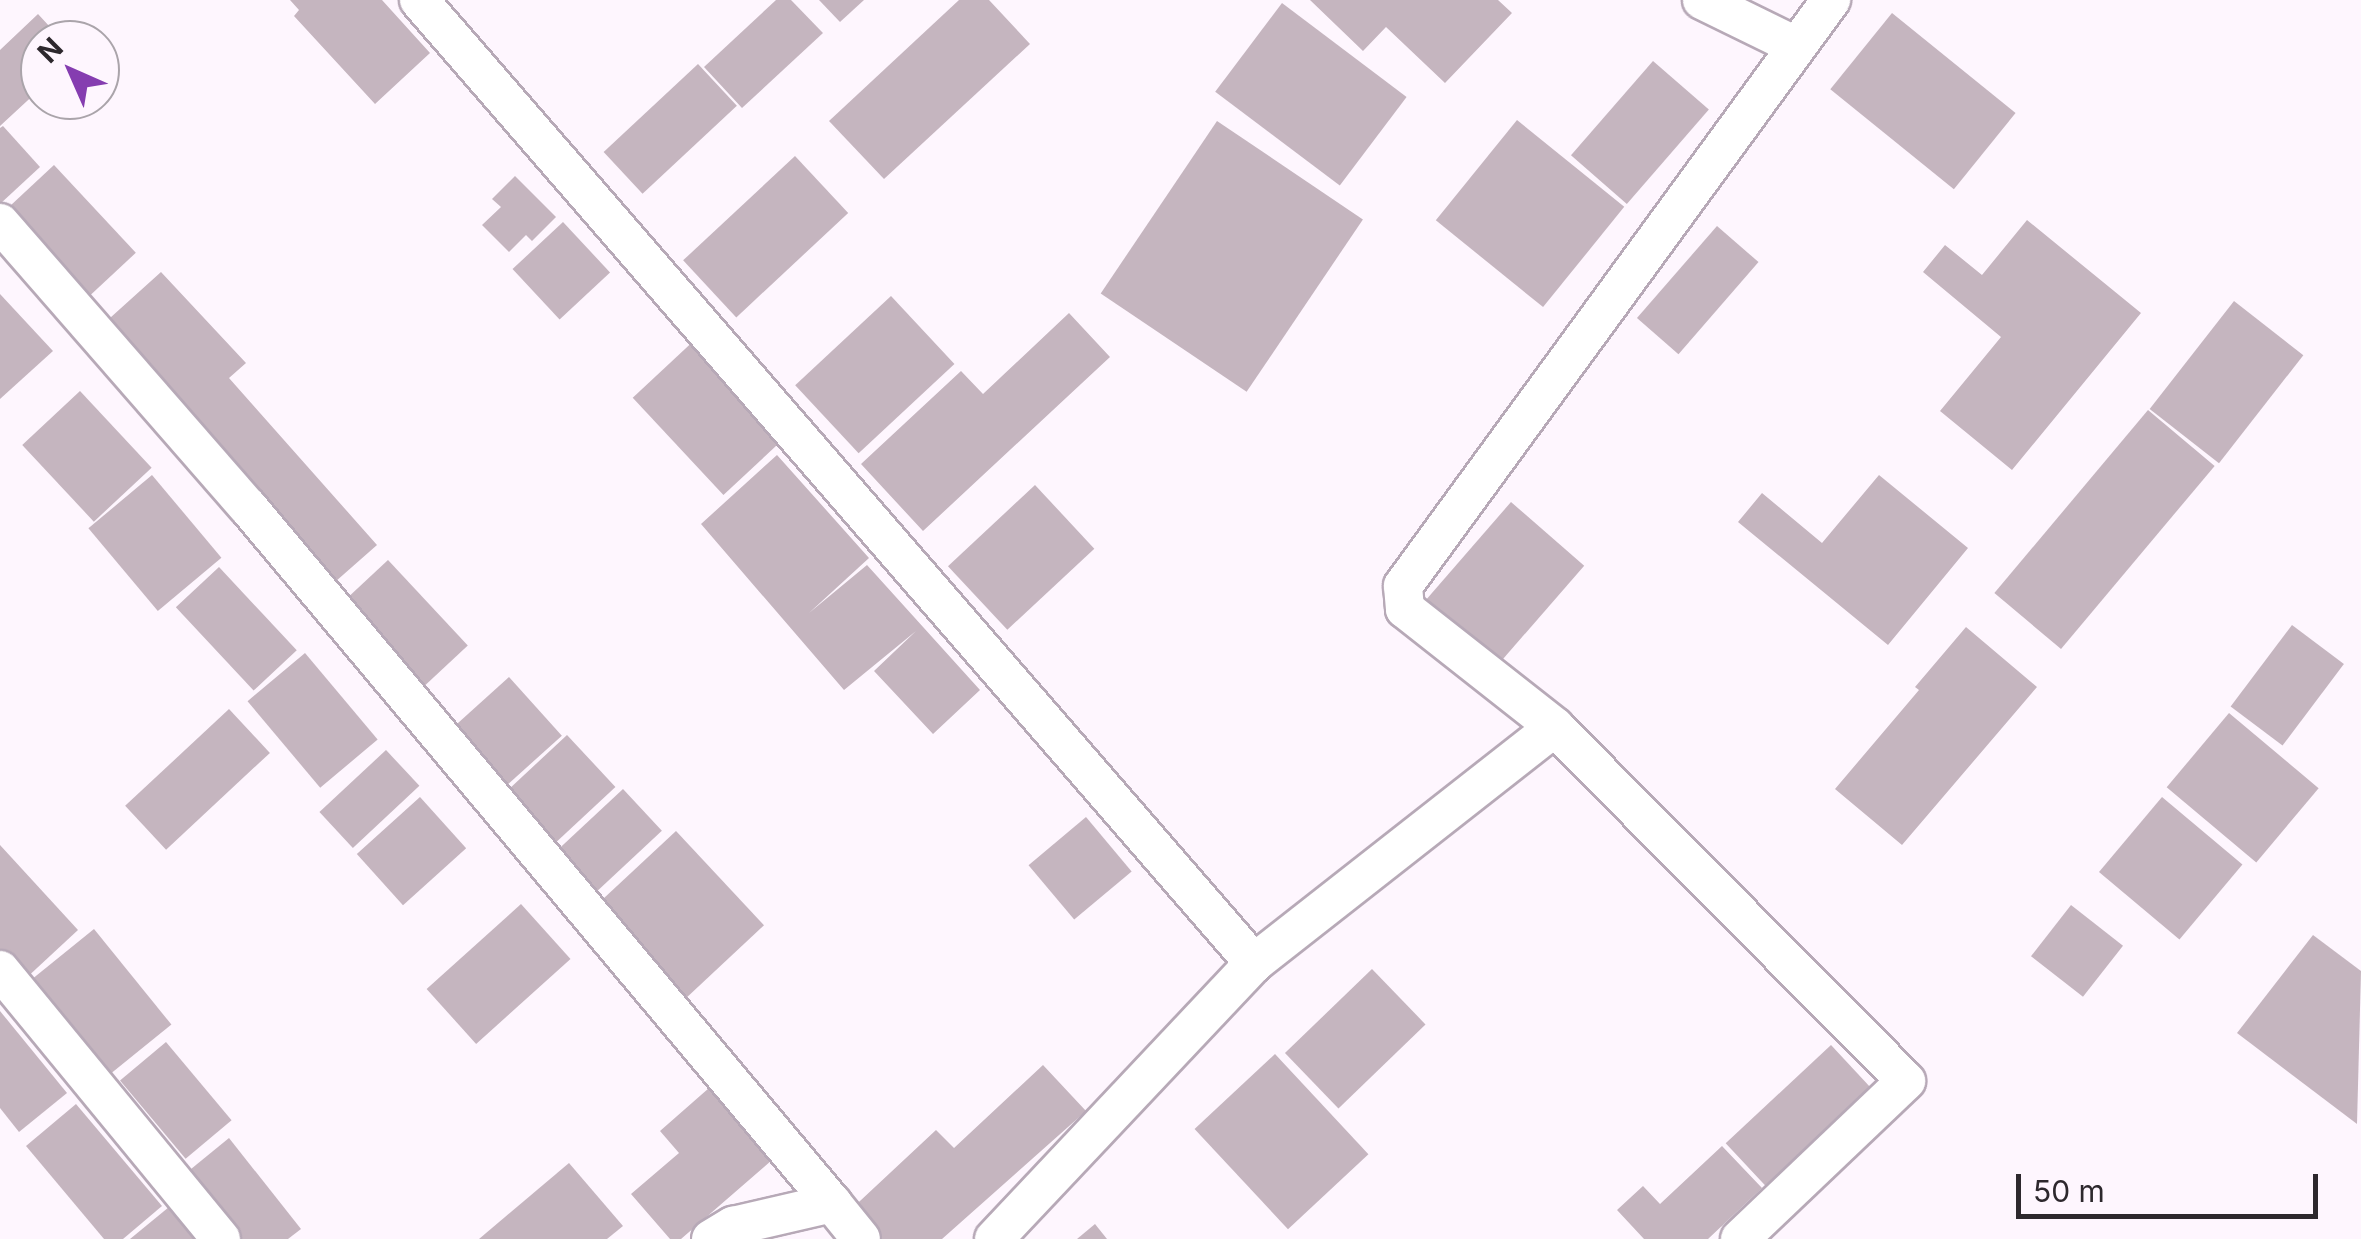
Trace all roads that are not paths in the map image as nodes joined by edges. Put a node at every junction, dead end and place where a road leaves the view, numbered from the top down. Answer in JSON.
{"nodes":[{"id":1,"x":418,"y":0,"type":"edge"},
{"id":2,"x":1702,"y":0,"type":"edge"},
{"id":3,"x":1832,"y":0,"type":"edge"},
{"id":4,"x":1796,"y":46,"type":"junction"},
{"id":5,"x":0,"y":223,"type":"edge"},
{"id":6,"x":1555,"y":728,"type":"junction"},
{"id":7,"x":1254,"y":963,"type":"junction"},
{"id":8,"x":0,"y":970,"type":"edge"},
{"id":9,"x":832,"y":1203,"type":"junction"},
{"id":10,"x":221,"y":1239,"type":"edge"},
{"id":11,"x":710,"y":1239,"type":"edge"},
{"id":12,"x":861,"y":1239,"type":"edge"},
{"id":13,"x":994,"y":1239,"type":"edge"},
{"id":14,"x":1740,"y":1239,"type":"edge"}],
"edges":[{"from":1,"to":7,"type":"street"},
{"from":2,"to":4,"type":"street"},
{"from":3,"to":4,"type":"street"},
{"from":4,"to":6,"type":"street"},
{"from":5,"to":9,"type":"street"},
{"from":6,"to":7,"type":"street"},
{"from":6,"to":14,"type":"street"},
{"from":7,"to":13,"type":"street"},
{"from":8,"to":10,"type":"street"},
{"from":9,"to":11,"type":"street"},
{"from":9,"to":12,"type":"street"}]}
